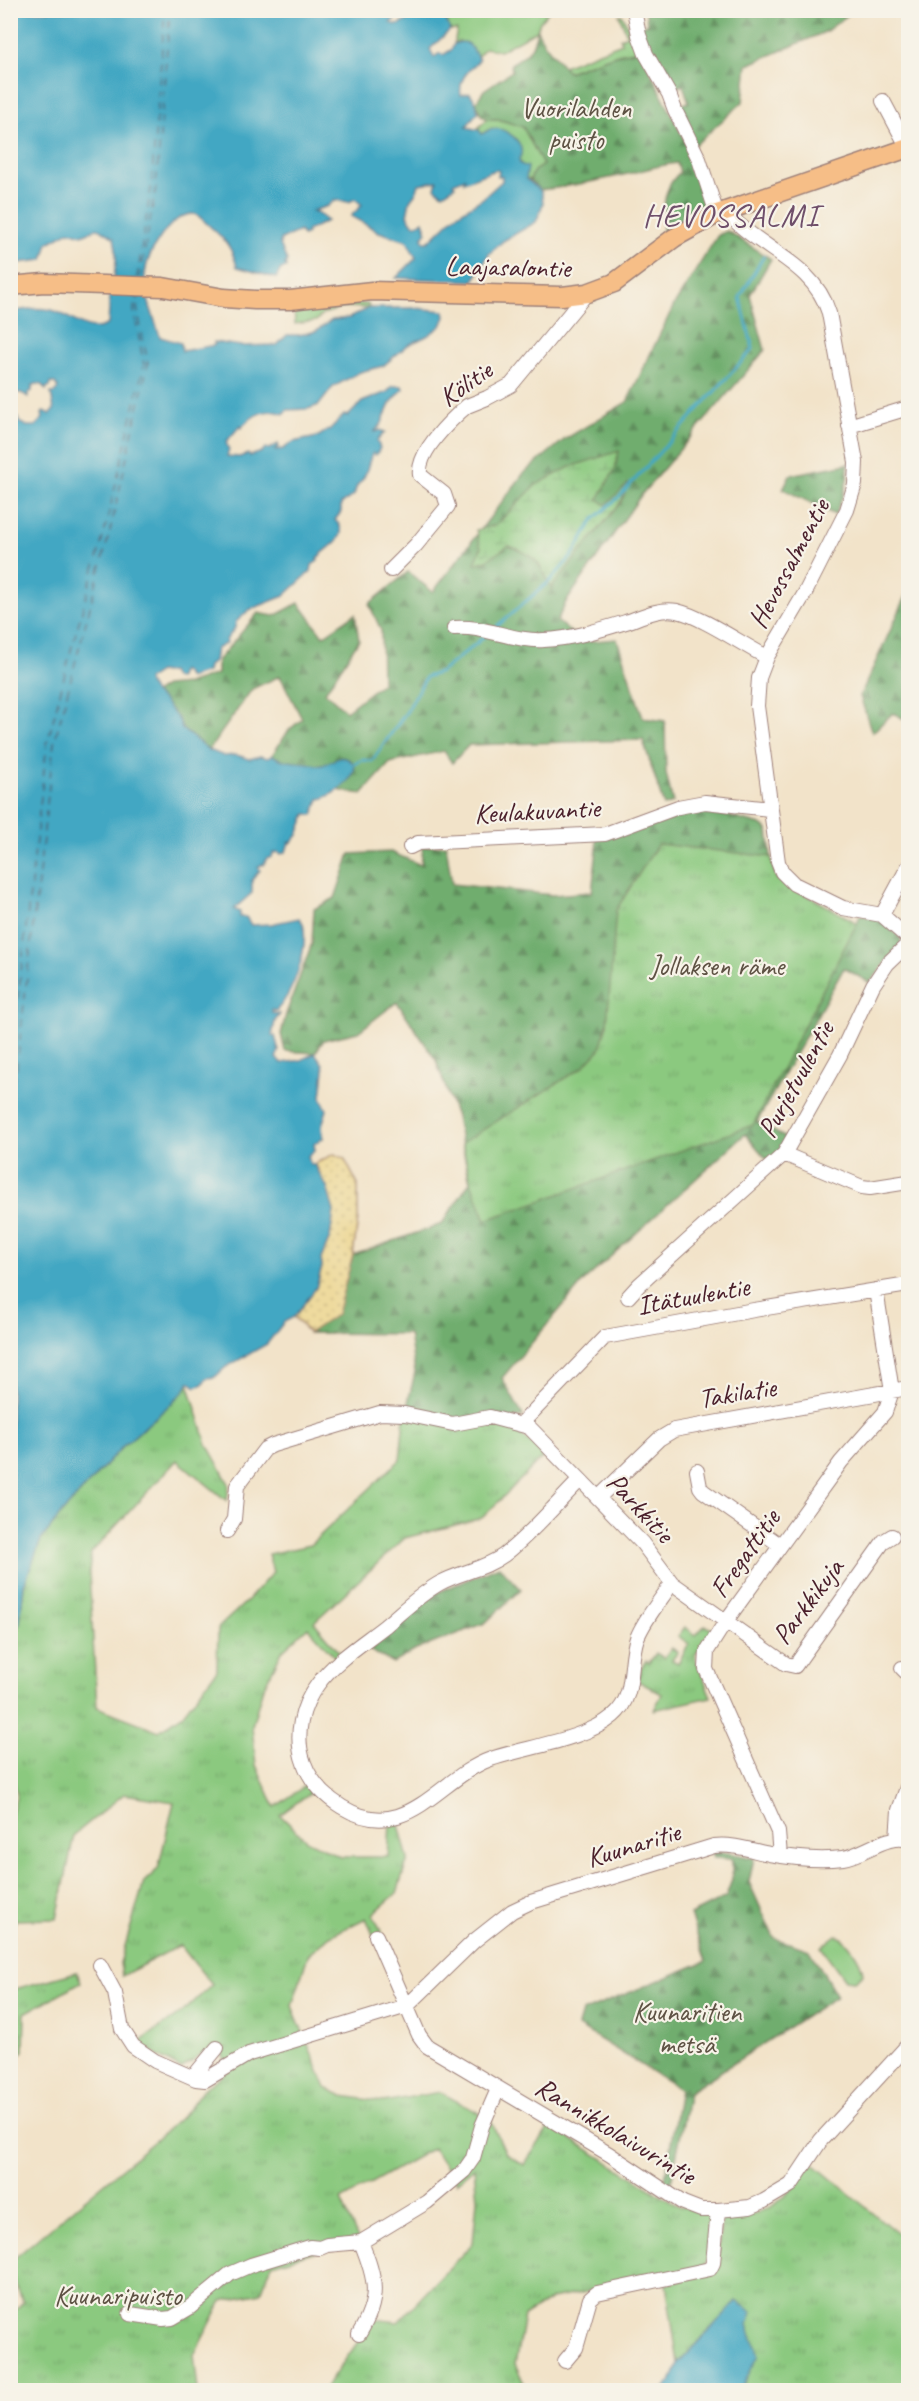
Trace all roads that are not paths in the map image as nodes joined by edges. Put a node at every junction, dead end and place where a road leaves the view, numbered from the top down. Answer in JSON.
{"nodes":[{"id":1,"x":634,"y":10,"type":"edge"},
{"id":2,"x":883,"y":101,"type":"dead end"},
{"id":3,"x":908,"y":148,"type":"edge"},
{"id":4,"x":721,"y":213,"type":"junction"},
{"id":5,"x":10,"y":286,"type":"edge"},
{"id":6,"x":587,"y":293,"type":"junction"},
{"id":7,"x":909,"y":408,"type":"edge"},
{"id":8,"x":849,"y":426,"type":"junction"},
{"id":9,"x":391,"y":570,"type":"dead end"},
{"id":10,"x":454,"y":628,"type":"dead end"},
{"id":11,"x":767,"y":657,"type":"junction"},
{"id":12,"x":770,"y":809,"type":"junction"},
{"id":13,"x":410,"y":847,"type":"dead end"},
{"id":14,"x":909,"y":867,"type":"edge"},
{"id":15,"x":882,"y":915,"type":"junction"},
{"id":16,"x":909,"y":938,"type":"edge"},
{"id":17,"x":909,"y":944,"type":"edge"},
{"id":18,"x":784,"y":1154,"type":"junction"},
{"id":19,"x":909,"y":1182,"type":"edge"},
{"id":20,"x":909,"y":1285,"type":"edge"},
{"id":21,"x":876,"y":1290,"type":"junction"},
{"id":22,"x":628,"y":1298,"type":"dead end"},
{"id":23,"x":909,"y":1388,"type":"edge"},
{"id":24,"x":892,"y":1390,"type":"junction"},
{"id":25,"x":522,"y":1424,"type":"junction"},
{"id":26,"x":697,"y":1471,"type":"dead end"},
{"id":27,"x":580,"y":1480,"type":"junction"},
{"id":28,"x":598,"y":1498,"type":"junction"},
{"id":29,"x":227,"y":1531,"type":"dead end"},
{"id":30,"x":892,"y":1536,"type":"dead end"},
{"id":31,"x":780,"y":1545,"type":"junction"},
{"id":32,"x":672,"y":1582,"type":"junction"},
{"id":33,"x":726,"y":1621,"type":"junction"},
{"id":34,"x":909,"y":1785,"type":"edge"},
{"id":35,"x":903,"y":1840,"type":"edge"},
{"id":36,"x":780,"y":1856,"type":"junction"},
{"id":37,"x":376,"y":1936,"type":"dead end"},
{"id":38,"x":100,"y":1965,"type":"dead end"},
{"id":39,"x":407,"y":2006,"type":"junction"},
{"id":40,"x":909,"y":2044,"type":"edge"},
{"id":41,"x":217,"y":2048,"type":"dead end"},
{"id":42,"x":205,"y":2080,"type":"junction"},
{"id":43,"x":498,"y":2089,"type":"junction"},
{"id":44,"x":718,"y":2210,"type":"junction"},
{"id":45,"x":361,"y":2242,"type":"junction"},
{"id":46,"x":130,"y":2314,"type":"dead end"},
{"id":47,"x":358,"y":2334,"type":"dead end"},
{"id":48,"x":565,"y":2361,"type":"dead end"}],
"edges":[{"from":1,"to":4,"type":"street"},
{"from":2,"to":3,"type":"street"},
{"from":3,"to":4,"type":"main road","name":"Laajasalontie"},
{"from":4,"to":6,"type":"main road","name":"Laajasalontie"},
{"from":4,"to":8,"type":"street","name":"Hevossalmentie"},
{"from":5,"to":6,"type":"main road","name":"Laajasalontie"},
{"from":6,"to":9,"type":"street","name":"Kölitie"},
{"from":7,"to":8,"type":"street"},
{"from":8,"to":11,"type":"street","name":"Hevossalmentie"},
{"from":10,"to":11,"type":"street"},
{"from":11,"to":12,"type":"street","name":"Hevossalmentie"},
{"from":12,"to":13,"type":"street","name":"Keulakuvantie"},
{"from":12,"to":15,"type":"street","name":"Hevossalmentie"},
{"from":14,"to":15,"type":"street"},
{"from":15,"to":16,"type":"street"},
{"from":17,"to":18,"type":"street","name":"Purjetuulentie"},
{"from":18,"to":19,"type":"street"},
{"from":18,"to":22,"type":"street","name":"Purjetuulentie"},
{"from":20,"to":21,"type":"street","name":"Itätuulentie"},
{"from":21,"to":24,"type":"street"},
{"from":21,"to":25,"type":"street","name":"Itätuulentie"},
{"from":23,"to":24,"type":"street","name":"Takilatie"},
{"from":24,"to":28,"type":"street","name":"Takilatie"},
{"from":24,"to":31,"type":"street","name":"Fregattitie"},
{"from":25,"to":27,"type":"street","name":"Parkkitie"},
{"from":25,"to":29,"type":"street"},
{"from":26,"to":31,"type":"street"},
{"from":27,"to":28,"type":"street","name":"Parkkitie"},
{"from":27,"to":32,"type":"street"},
{"from":28,"to":32,"type":"street","name":"Parkkitie"},
{"from":30,"to":33,"type":"street","name":"Parkkikuja"},
{"from":31,"to":33,"type":"street","name":"Fregattitie"},
{"from":32,"to":33,"type":"street","name":"Parkkitie"},
{"from":33,"to":36,"type":"street","name":"Fregattitie"},
{"from":34,"to":35,"type":"street"},
{"from":35,"to":36,"type":"street","name":"Kuunaritie"},
{"from":36,"to":39,"type":"street","name":"Kuunaritie"},
{"from":37,"to":39,"type":"street","name":"Rannikkolaivurintie"},
{"from":38,"to":42,"type":"street"},
{"from":39,"to":42,"type":"street"},
{"from":39,"to":43,"type":"street","name":"Rannikkolaivurintie"},
{"from":40,"to":44,"type":"street","name":"Rannikkolaivurintie"},
{"from":41,"to":42,"type":"street"},
{"from":43,"to":44,"type":"street","name":"Rannikkolaivurintie"},
{"from":43,"to":45,"type":"street"},
{"from":44,"to":48,"type":"street"},
{"from":45,"to":46,"type":"street"},
{"from":45,"to":47,"type":"street"}]}
